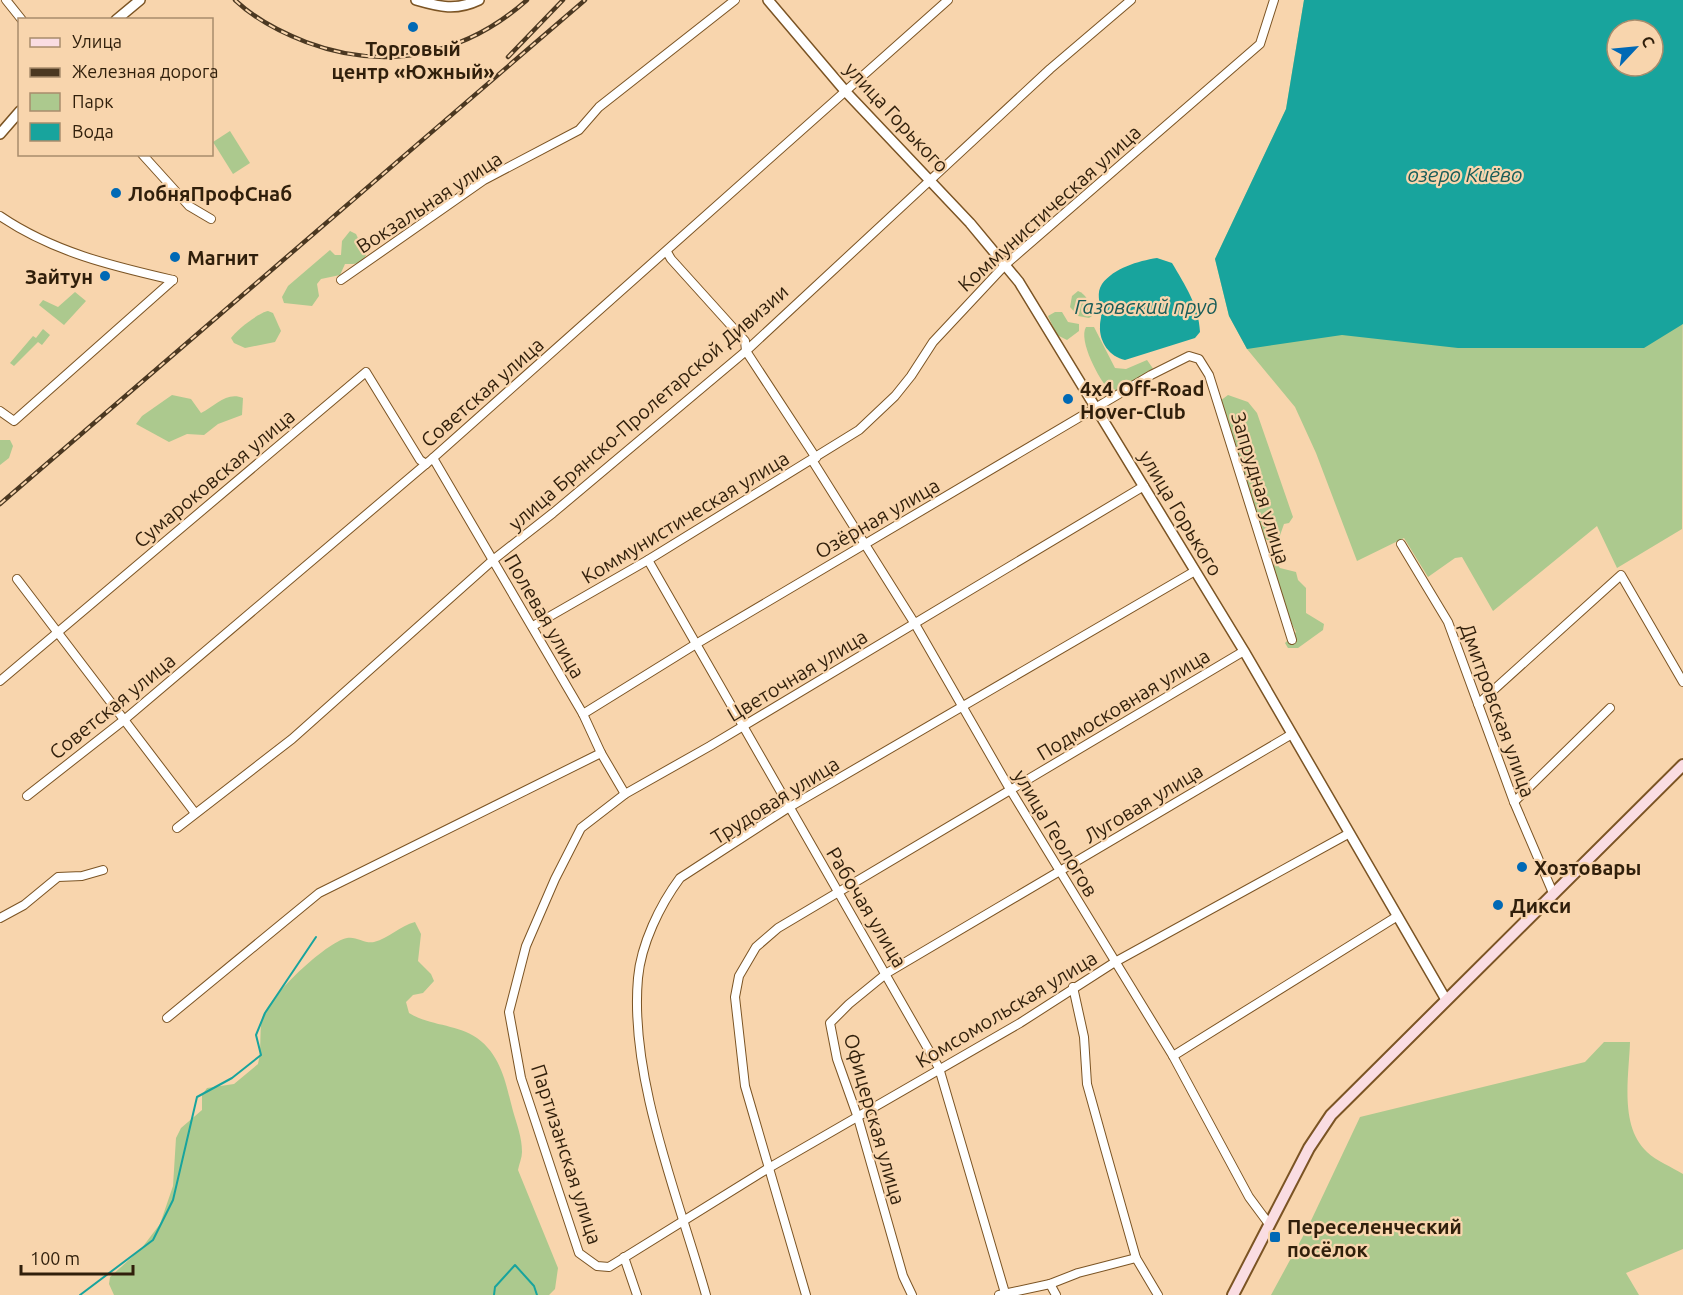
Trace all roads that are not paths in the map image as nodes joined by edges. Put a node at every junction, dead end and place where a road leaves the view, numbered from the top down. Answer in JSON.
{"nodes":[{"id":1,"x":6,"y":0,"type":"edge"},
{"id":2,"x":140,"y":0,"type":"edge"},
{"id":3,"x":416,"y":0,"type":"edge"},
{"id":4,"x":479,"y":0,"type":"edge"},
{"id":5,"x":735,"y":0,"type":"edge"},
{"id":6,"x":768,"y":0,"type":"edge"},
{"id":7,"x":948,"y":0,"type":"edge"},
{"id":8,"x":1131,"y":0,"type":"edge"},
{"id":9,"x":1274,"y":0,"type":"edge"},
{"id":10,"x":20,"y":18,"type":"edge"},
{"id":11,"x":118,"y":18,"type":"edge"},
{"id":12,"x":846,"y":92,"type":"junction"},
{"id":13,"x":18,"y":113,"type":"edge"},
{"id":14,"x":0,"y":134,"type":"edge"},
{"id":15,"x":144,"y":156,"type":"edge"},
{"id":16,"x":931,"y":180,"type":"junction"},
{"id":17,"x":0,"y":216,"type":"edge"},
{"id":18,"x":211,"y":219,"type":"dead end"},
{"id":19,"x":667,"y":252,"type":"junction"},
{"id":20,"x":1006,"y":264,"type":"junction"},
{"id":21,"x":341,"y":280,"type":"dead end"},
{"id":22,"x":746,"y":351,"type":"junction"},
{"id":23,"x":1189,"y":356,"type":"joint"},
{"id":24,"x":1096,"y":409,"type":"junction"},
{"id":25,"x":0,"y":411,"type":"edge"},
{"id":26,"x":433,"y":458,"type":"junction"},
{"id":27,"x":814,"y":459,"type":"junction"},
{"id":28,"x":426,"y":464,"type":"junction"},
{"id":29,"x":1144,"y":486,"type":"junction"},
{"id":30,"x":865,"y":544,"type":"junction"},
{"id":31,"x":1401,"y":544,"type":"dead end"},
{"id":32,"x":493,"y":560,"type":"junction"},
{"id":33,"x":648,"y":560,"type":"junction"},
{"id":34,"x":1195,"y":570,"type":"junction"},
{"id":35,"x":17,"y":579,"type":"dead end"},
{"id":36,"x":915,"y":624,"type":"junction"},
{"id":37,"x":533,"y":626,"type":"junction"},
{"id":38,"x":57,"y":632,"type":"junction"},
{"id":39,"x":1292,"y":640,"type":"dead end"},
{"id":40,"x":696,"y":644,"type":"junction"},
{"id":41,"x":1244,"y":651,"type":"junction"},
{"id":42,"x":0,"y":681,"type":"edge"},
{"id":43,"x":1683,"y":682,"type":"edge"},
{"id":44,"x":1478,"y":704,"type":"junction"},
{"id":45,"x":963,"y":707,"type":"junction"},
{"id":46,"x":1610,"y":708,"type":"dead end"},
{"id":47,"x":583,"y":714,"type":"junction"},
{"id":48,"x":124,"y":720,"type":"junction"},
{"id":49,"x":742,"y":725,"type":"junction"},
{"id":50,"x":1292,"y":734,"type":"junction"},
{"id":51,"x":601,"y":753,"type":"junction"},
{"id":52,"x":1683,"y":765,"type":"edge"},
{"id":53,"x":1011,"y":791,"type":"junction"},
{"id":54,"x":625,"y":794,"type":"junction"},
{"id":55,"x":27,"y":796,"type":"dead end"},
{"id":56,"x":1514,"y":801,"type":"junction"},
{"id":57,"x":788,"y":808,"type":"junction"},
{"id":58,"x":195,"y":813,"type":"junction"},
{"id":59,"x":177,"y":828,"type":"dead end"},
{"id":60,"x":1348,"y":834,"type":"junction"},
{"id":61,"x":103,"y":870,"type":"dead end"},
{"id":62,"x":1060,"y":872,"type":"junction"},
{"id":63,"x":839,"y":892,"type":"junction"},
{"id":64,"x":1553,"y":893,"type":"junction"},
{"id":65,"x":1396,"y":917,"type":"junction"},
{"id":66,"x":0,"y":918,"type":"edge"},
{"id":67,"x":526,"y":946,"type":"joint"},
{"id":68,"x":1115,"y":962,"type":"junction"},
{"id":69,"x":887,"y":973,"type":"junction"},
{"id":70,"x":1073,"y":987,"type":"junction"},
{"id":71,"x":1445,"y":999,"type":"junction"},
{"id":72,"x":167,"y":1018,"type":"dead end"},
{"id":73,"x":1173,"y":1056,"type":"junction"},
{"id":74,"x":939,"y":1068,"type":"junction"},
{"id":75,"x":858,"y":1118,"type":"junction"},
{"id":76,"x":767,"y":1169,"type":"junction"},
{"id":77,"x":684,"y":1219,"type":"junction"},
{"id":78,"x":1269,"y":1224,"type":"junction"},
{"id":79,"x":624,"y":1257,"type":"junction"},
{"id":80,"x":1136,"y":1258,"type":"junction"},
{"id":81,"x":1050,"y":1284,"type":"junction"},
{"id":82,"x":1002,"y":1294,"type":"edge"},
{"id":83,"x":637,"y":1295,"type":"edge"},
{"id":84,"x":706,"y":1295,"type":"edge"},
{"id":85,"x":806,"y":1295,"type":"edge"},
{"id":86,"x":912,"y":1295,"type":"edge"},
{"id":87,"x":1056,"y":1295,"type":"edge"},
{"id":88,"x":1158,"y":1295,"type":"edge"},
{"id":89,"x":1233,"y":1295,"type":"edge"}],
"edges":[{"from":1,"to":10,"type":"street"},
{"from":2,"to":11,"type":"street"},
{"from":3,"to":4,"type":"street"},
{"from":5,"to":21,"type":"street","name":"Вокзальная улица"},
{"from":6,"to":12,"type":"street","name":"улица Горького"},
{"from":7,"to":12,"type":"street","name":"Советская улица"},
{"from":8,"to":16,"type":"street","name":"улица Брянско-Пролетарской Дивизии"},
{"from":9,"to":20,"type":"street","name":"Коммунистическая улица"},
{"from":12,"to":16,"type":"street","name":"улица Горького"},
{"from":12,"to":19,"type":"street","name":"Советская улица"},
{"from":13,"to":14,"type":"street"},
{"from":15,"to":18,"type":"street"},
{"from":16,"to":20,"type":"street","name":"улица Горького"},
{"from":16,"to":22,"type":"street","name":"улица Брянско-Пролетарской Дивизии"},
{"from":17,"to":25,"type":"street"},
{"from":19,"to":22,"type":"street","name":"улица Геологов"},
{"from":19,"to":26,"type":"street","name":"Советская улица"},
{"from":20,"to":24,"type":"street","name":"улица Горького"},
{"from":20,"to":27,"type":"street","name":"Коммунистическая улица"},
{"from":22,"to":27,"type":"street","name":"улица Геологов"},
{"from":22,"to":32,"type":"street","name":"улица Брянско-Пролетарской Дивизии"},
{"from":23,"to":24,"type":"street","name":"Озёрная улица"},
{"from":23,"to":39,"type":"street","name":"Запрудная улица"},
{"from":24,"to":29,"type":"street","name":"улица Горького"},
{"from":24,"to":30,"type":"street","name":"Озёрная улица"},
{"from":26,"to":28,"type":"street","name":"Советская улица"},
{"from":26,"to":32,"type":"street","name":"Полевая улица"},
{"from":27,"to":30,"type":"street","name":"улица Геологов"},
{"from":27,"to":33,"type":"street","name":"Коммунистическая улица"},
{"from":28,"to":38,"type":"street","name":"Сумароковская улица"},
{"from":28,"to":48,"type":"street","name":"Советская улица"},
{"from":29,"to":34,"type":"street","name":"улица Горького"},
{"from":29,"to":36,"type":"street","name":"Цветочная улица"},
{"from":30,"to":36,"type":"street","name":"улица Геологов"},
{"from":30,"to":40,"type":"street","name":"Озёрная улица"},
{"from":31,"to":44,"type":"street","name":"Дмитровская улица"},
{"from":32,"to":37,"type":"street","name":"Полевая улица"},
{"from":32,"to":58,"type":"street","name":"улица Брянско-Пролетарской Дивизии"},
{"from":33,"to":37,"type":"street","name":"Коммунистическая улица"},
{"from":33,"to":40,"type":"street","name":"Рабочая улица"},
{"from":34,"to":41,"type":"street","name":"улица Горького"},
{"from":34,"to":45,"type":"street","name":"Трудовая улица"},
{"from":35,"to":38,"type":"street"},
{"from":36,"to":45,"type":"street","name":"улица Геологов"},
{"from":36,"to":49,"type":"street","name":"Цветочная улица"},
{"from":37,"to":47,"type":"street","name":"Полевая улица"},
{"from":38,"to":42,"type":"street","name":"Сумароковская улица"},
{"from":38,"to":48,"type":"street"},
{"from":40,"to":47,"type":"street","name":"Озёрная улица"},
{"from":40,"to":49,"type":"street","name":"Рабочая улица"},
{"from":41,"to":50,"type":"street","name":"улица Горького"},
{"from":41,"to":53,"type":"street","name":"Подмосковная улица"},
{"from":43,"to":44,"type":"street"},
{"from":44,"to":56,"type":"street","name":"Дмитровская улица"},
{"from":45,"to":53,"type":"street","name":"улица Геологов"},
{"from":45,"to":57,"type":"street","name":"Трудовая улица"},
{"from":46,"to":56,"type":"street"},
{"from":47,"to":51,"type":"street","name":"Полевая улица"},
{"from":48,"to":55,"type":"street","name":"Советская улица"},
{"from":48,"to":58,"type":"street"},
{"from":49,"to":54,"type":"street","name":"Цветочная улица"},
{"from":49,"to":57,"type":"street","name":"Рабочая улица"},
{"from":50,"to":60,"type":"street","name":"улица Горького"},
{"from":50,"to":62,"type":"street","name":"Луговая улица"},
{"from":51,"to":54,"type":"street","name":"Полевая улица"},
{"from":51,"to":72,"type":"street"},
{"from":52,"to":64,"type":"main road"},
{"from":53,"to":62,"type":"street","name":"улица Геологов"},
{"from":53,"to":63,"type":"street","name":"Подмосковная улица"},
{"from":54,"to":67,"type":"street","name":"Цветочная улица"},
{"from":56,"to":64,"type":"street","name":"Дмитровская улица"},
{"from":57,"to":63,"type":"street","name":"Рабочая улица"},
{"from":57,"to":77,"type":"street","name":"Трудовая улица"},
{"from":58,"to":59,"type":"street","name":"улица Брянско-Пролетарской Дивизии"},
{"from":60,"to":65,"type":"street","name":"улица Горького"},
{"from":60,"to":68,"type":"street","name":"Комсомольская улица"},
{"from":61,"to":66,"type":"street"},
{"from":62,"to":68,"type":"street","name":"улица Геологов"},
{"from":62,"to":69,"type":"street","name":"Луговая улица"},
{"from":63,"to":69,"type":"street","name":"Рабочая улица"},
{"from":63,"to":76,"type":"street","name":"Подмосковная улица"},
{"from":64,"to":71,"type":"main road"},
{"from":65,"to":71,"type":"street","name":"улица Горького"},
{"from":65,"to":73,"type":"street"},
{"from":67,"to":79,"type":"street","name":"Партизанская улица"},
{"from":68,"to":70,"type":"street","name":"Комсомольская улица"},
{"from":68,"to":73,"type":"street","name":"улица Геологов"},
{"from":69,"to":74,"type":"street","name":"Рабочая улица"},
{"from":69,"to":75,"type":"street","name":"Офицерская улица"},
{"from":70,"to":74,"type":"street","name":"Комсомольская улица"},
{"from":70,"to":80,"type":"street"},
{"from":71,"to":78,"type":"main road"},
{"from":73,"to":78,"type":"street","name":"улица Геологов"},
{"from":74,"to":75,"type":"street","name":"Комсомольская улица"},
{"from":74,"to":82,"type":"street","name":"Рабочая улица"},
{"from":75,"to":76,"type":"street","name":"Комсомольская улица"},
{"from":75,"to":86,"type":"street","name":"Офицерская улица"},
{"from":76,"to":77,"type":"street","name":"Комсомольская улица"},
{"from":76,"to":85,"type":"street","name":"Подмосковная улица"},
{"from":77,"to":79,"type":"street","name":"Партизанская улица"},
{"from":77,"to":84,"type":"street","name":"Трудовая улица"},
{"from":78,"to":89,"type":"main road"},
{"from":79,"to":83,"type":"street"},
{"from":80,"to":81,"type":"street"},
{"from":80,"to":88,"type":"street"},
{"from":81,"to":82,"type":"street"},
{"from":81,"to":87,"type":"street"}]}
